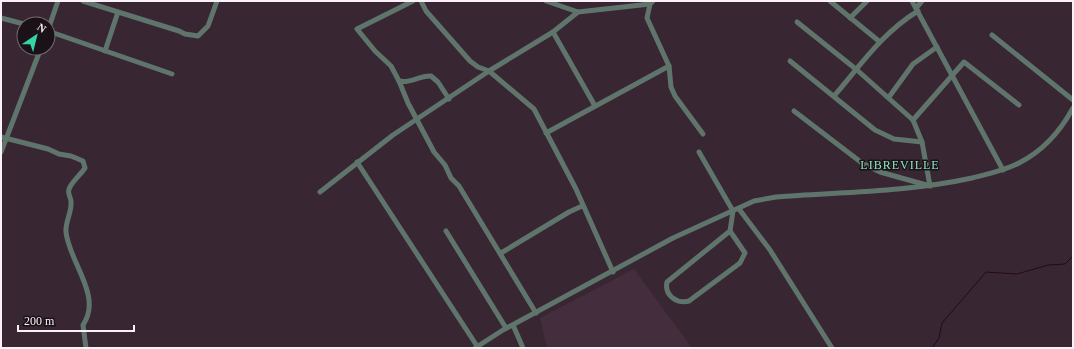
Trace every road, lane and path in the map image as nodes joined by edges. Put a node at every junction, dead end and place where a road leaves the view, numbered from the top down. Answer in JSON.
{"nodes":[{"id":1,"x":58,"y":1,"type":"edge"},
{"id":2,"x":83,"y":1,"type":"edge"},
{"id":3,"x":217,"y":1,"type":"edge"},
{"id":4,"x":413,"y":1,"type":"edge"},
{"id":5,"x":421,"y":1,"type":"edge"},
{"id":6,"x":546,"y":1,"type":"edge"},
{"id":7,"x":830,"y":1,"type":"edge"},
{"id":8,"x":867,"y":1,"type":"edge"},
{"id":9,"x":912,"y":1,"type":"edge"},
{"id":10,"x":922,"y":1,"type":"edge"},
{"id":11,"x":652,"y":2,"type":"edge"},
{"id":12,"x":917,"y":10,"type":"junction"},
{"id":13,"x":118,"y":12,"type":"junction"},
{"id":14,"x":578,"y":12,"type":"junction"},
{"id":15,"x":53,"y":16,"type":"edge"},
{"id":16,"x":1,"y":18,"type":"edge"},
{"id":17,"x":850,"y":18,"type":"junction"},
{"id":18,"x":16,"y":22,"type":"edge"},
{"id":19,"x":797,"y":22,"type":"dead end"},
{"id":20,"x":553,"y":32,"type":"junction"},
{"id":21,"x":56,"y":33,"type":"edge"},
{"id":22,"x":992,"y":35,"type":"dead end"},
{"id":23,"x":880,"y":42,"type":"junction"},
{"id":24,"x":937,"y":47,"type":"junction"},
{"id":25,"x":105,"y":51,"type":"junction"},
{"id":26,"x":38,"y":56,"type":"edge"},
{"id":27,"x":790,"y":61,"type":"dead end"},
{"id":28,"x":669,"y":66,"type":"junction"},
{"id":29,"x":857,"y":70,"type":"junction"},
{"id":30,"x":490,"y":71,"type":"junction"},
{"id":31,"x":172,"y":74,"type":"dead end"},
{"id":32,"x":952,"y":77,"type":"junction"},
{"id":33,"x":399,"y":81,"type":"junction"},
{"id":34,"x":834,"y":96,"type":"junction"},
{"id":35,"x":888,"y":97,"type":"junction"},
{"id":36,"x":449,"y":98,"type":"junction"},
{"id":37,"x":1073,"y":100,"type":"edge"},
{"id":38,"x":1018,"y":105,"type":"dead end"},
{"id":39,"x":595,"y":106,"type":"junction"},
{"id":40,"x":1073,"y":108,"type":"edge"},
{"id":41,"x":794,"y":111,"type":"dead end"},
{"id":42,"x":416,"y":120,"type":"junction"},
{"id":43,"x":913,"y":120,"type":"junction"},
{"id":44,"x":546,"y":133,"type":"junction"},
{"id":45,"x":703,"y":134,"type":"dead end"},
{"id":46,"x":4,"y":138,"type":"edge"},
{"id":47,"x":922,"y":142,"type":"junction"},
{"id":48,"x":1,"y":152,"type":"edge"},
{"id":49,"x":699,"y":152,"type":"dead end"},
{"id":50,"x":357,"y":162,"type":"junction"},
{"id":51,"x":1003,"y":170,"type":"junction"},
{"id":52,"x":930,"y":186,"type":"junction"},
{"id":53,"x":320,"y":192,"type":"dead end"},
{"id":54,"x":582,"y":206,"type":"junction"},
{"id":55,"x":736,"y":210,"type":"junction"},
{"id":56,"x":446,"y":231,"type":"dead end"},
{"id":57,"x":730,"y":231,"type":"junction"},
{"id":58,"x":501,"y":253,"type":"junction"},
{"id":59,"x":613,"y":272,"type":"junction"},
{"id":60,"x":536,"y":313,"type":"junction"},
{"id":61,"x":513,"y":325,"type":"junction"},
{"id":62,"x":506,"y":328,"type":"junction"},
{"id":63,"x":476,"y":347,"type":"edge"},
{"id":64,"x":86,"y":348,"type":"edge"},
{"id":65,"x":523,"y":348,"type":"edge"},
{"id":66,"x":832,"y":348,"type":"edge"}],
"edges":[{"from":1,"to":15,"type":"street"},
{"from":2,"to":13,"type":"street"},
{"from":3,"to":13,"type":"street"},
{"from":4,"to":33,"type":"street"},
{"from":5,"to":30,"type":"street"},
{"from":6,"to":14,"type":"street"},
{"from":7,"to":17,"type":"street"},
{"from":8,"to":17,"type":"street"},
{"from":9,"to":12,"type":"street"},
{"from":10,"to":12,"type":"street"},
{"from":11,"to":14,"type":"street"},
{"from":11,"to":28,"type":"street"},
{"from":12,"to":23,"type":"street"},
{"from":12,"to":24,"type":"street"},
{"from":13,"to":25,"type":"street"},
{"from":14,"to":20,"type":"street"},
{"from":16,"to":18,"type":"street"},
{"from":17,"to":23,"type":"street"},
{"from":19,"to":29,"type":"street"},
{"from":20,"to":30,"type":"street"},
{"from":20,"to":39,"type":"street"},
{"from":21,"to":25,"type":"street"},
{"from":22,"to":37,"type":"street"},
{"from":23,"to":29,"type":"street"},
{"from":24,"to":32,"type":"street"},
{"from":24,"to":35,"type":"street"},
{"from":25,"to":31,"type":"street"},
{"from":26,"to":46,"type":"street"},
{"from":27,"to":34,"type":"street"},
{"from":28,"to":39,"type":"street"},
{"from":28,"to":45,"type":"street"},
{"from":29,"to":34,"type":"street"},
{"from":29,"to":35,"type":"street"},
{"from":30,"to":36,"type":"street"},
{"from":30,"to":44,"type":"street"},
{"from":32,"to":38,"type":"street"},
{"from":32,"to":43,"type":"street"},
{"from":32,"to":51,"type":"street"},
{"from":33,"to":36,"type":"street"},
{"from":33,"to":42,"type":"street"},
{"from":34,"to":47,"type":"street"},
{"from":35,"to":43,"type":"street"},
{"from":36,"to":42,"type":"street"},
{"from":39,"to":44,"type":"street"},
{"from":40,"to":51,"type":"street"},
{"from":41,"to":52,"type":"street"},
{"from":42,"to":50,"type":"street"},
{"from":42,"to":58,"type":"street"},
{"from":43,"to":47,"type":"street"},
{"from":44,"to":54,"type":"street"},
{"from":46,"to":48,"type":"street"},
{"from":46,"to":64,"type":"street"},
{"from":47,"to":52,"type":"street"},
{"from":49,"to":55,"type":"street"},
{"from":50,"to":53,"type":"street"},
{"from":50,"to":63,"type":"street"},
{"from":51,"to":52,"type":"street"},
{"from":52,"to":55,"type":"street"},
{"from":54,"to":58,"type":"street"},
{"from":54,"to":59,"type":"street"},
{"from":55,"to":57,"type":"street"},
{"from":55,"to":59,"type":"street"},
{"from":55,"to":66,"type":"street"},
{"from":56,"to":62,"type":"street"},
{"from":57,"to":57,"type":"street"},
{"from":58,"to":60,"type":"street"},
{"from":59,"to":60,"type":"street"},
{"from":60,"to":61,"type":"street"},
{"from":61,"to":62,"type":"street"},
{"from":61,"to":65,"type":"street"},
{"from":62,"to":63,"type":"street"}]}
